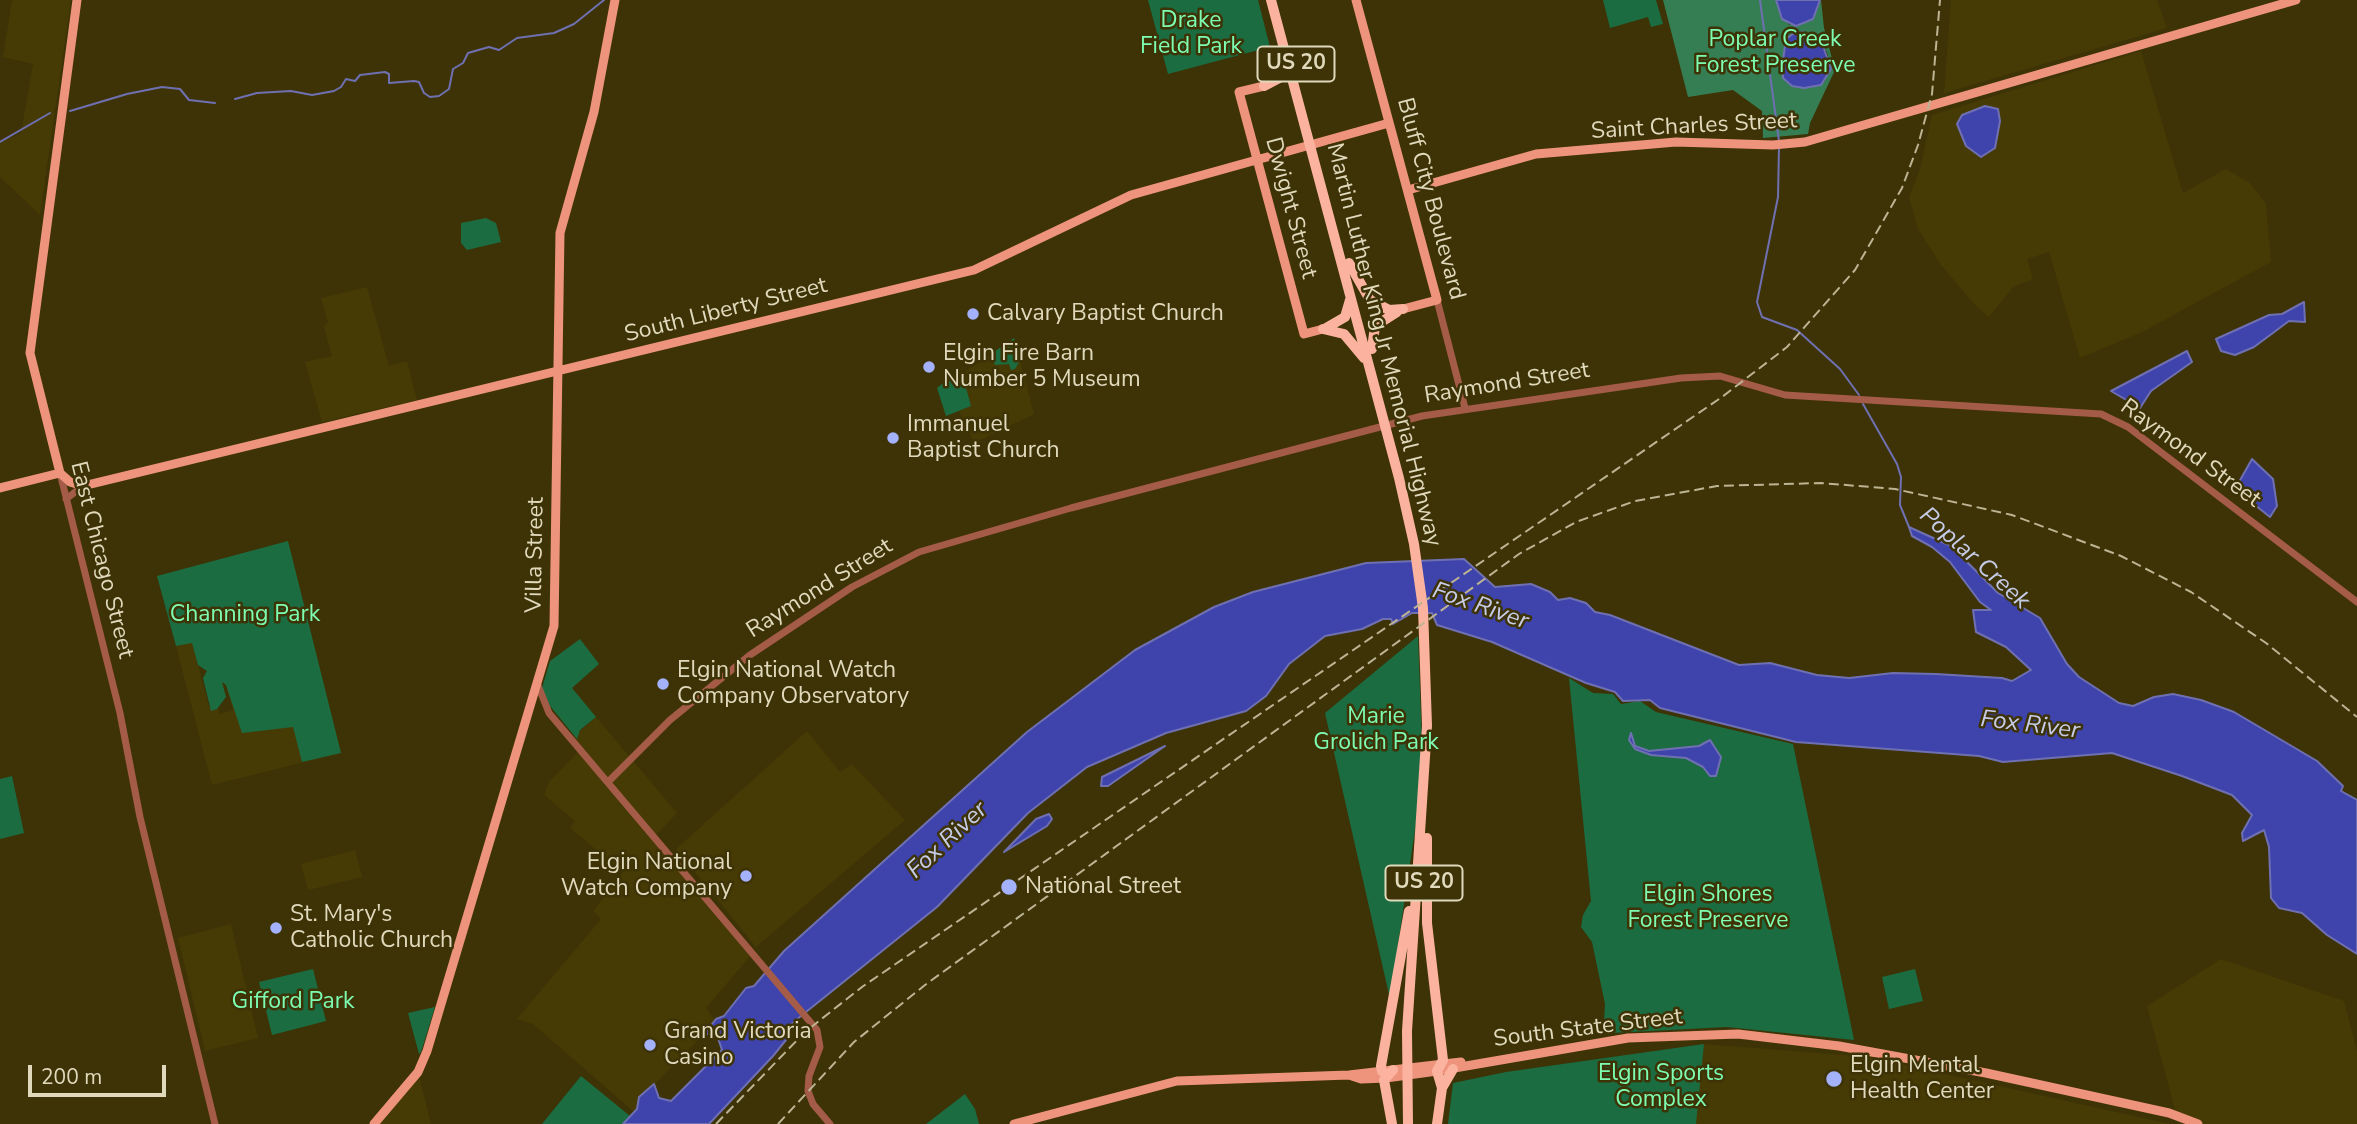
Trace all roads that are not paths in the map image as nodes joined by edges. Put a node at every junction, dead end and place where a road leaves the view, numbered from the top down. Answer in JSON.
{"nodes":[{"id":1,"x":77,"y":0,"type":"edge"},
{"id":2,"x":615,"y":0,"type":"edge"},
{"id":3,"x":1272,"y":0,"type":"edge"},
{"id":4,"x":1279,"y":0,"type":"edge"},
{"id":5,"x":1356,"y":0,"type":"edge"},
{"id":6,"x":2296,"y":0,"type":"edge"},
{"id":7,"x":1286,"y":54,"type":"junction"},
{"id":8,"x":1264,"y":86,"type":"joint"},
{"id":9,"x":1390,"y":123,"type":"junction"},
{"id":10,"x":1310,"y":130,"type":"junction"},
{"id":11,"x":1257,"y":159,"type":"junction"},
{"id":12,"x":1408,"y":190,"type":"junction"},
{"id":13,"x":1336,"y":228,"type":"junction"},
{"id":14,"x":1349,"y":263,"type":"junction"},
{"id":15,"x":1349,"y":290,"type":"junction"},
{"id":16,"x":1437,"y":300,"type":"junction"},
{"id":17,"x":1403,"y":309,"type":"junction"},
{"id":18,"x":1323,"y":329,"type":"junction"},
{"id":19,"x":1372,"y":348,"type":"junction"},
{"id":20,"x":559,"y":372,"type":"junction"},
{"id":21,"x":1372,"y":375,"type":"junction"},
{"id":22,"x":1465,"y":408,"type":"junction"},
{"id":23,"x":1386,"y":413,"type":"junction"},
{"id":24,"x":60,"y":473,"type":"junction"},
{"id":25,"x":83,"y":486,"type":"junction"},
{"id":26,"x":0,"y":488,"type":"edge"},
{"id":27,"x":66,"y":499,"type":"junction"},
{"id":28,"x":2357,"y":602,"type":"edge"},
{"id":29,"x":537,"y":680,"type":"junction"},
{"id":30,"x":528,"y":708,"type":"junction"},
{"id":31,"x":550,"y":713,"type":"junction"},
{"id":32,"x":608,"y":782,"type":"junction"},
{"id":33,"x":1423,"y":842,"type":"junction"},
{"id":34,"x":1480,"y":1062,"type":"junction"},
{"id":35,"x":1439,"y":1068,"type":"junction"},
{"id":36,"x":1453,"y":1069,"type":"junction"},
{"id":37,"x":1394,"y":1073,"type":"junction"},
{"id":38,"x":1442,"y":1088,"type":"junction"},
{"id":39,"x":215,"y":1124,"type":"edge"},
{"id":40,"x":374,"y":1124,"type":"edge"},
{"id":41,"x":830,"y":1124,"type":"edge"},
{"id":42,"x":1014,"y":1124,"type":"edge"},
{"id":43,"x":1392,"y":1124,"type":"edge"},
{"id":44,"x":1408,"y":1124,"type":"edge"},
{"id":45,"x":1415,"y":1124,"type":"edge"},
{"id":46,"x":1437,"y":1124,"type":"edge"},
{"id":47,"x":2197,"y":1124,"type":"edge"}],
"edges":[{"from":1,"to":24,"type":"main road","name":"East Chicago Street"},
{"from":2,"to":20,"type":"main road","name":"Villa Street"},
{"from":3,"to":7,"type":"highway","name":"Martin Luther King Jr Memorial Highway","number":"US 20"},
{"from":4,"to":10,"type":"highway","name":"Martin Luther King Jr Memorial Highway","number":"US 20"},
{"from":5,"to":9,"type":"main road","name":"Bluff City Boulevard"},
{"from":6,"to":12,"type":"main road","name":"Saint Charles Street"},
{"from":7,"to":8,"type":"highway"},
{"from":7,"to":10,"type":"highway","name":"Martin Luther King Jr Memorial Highway","number":"US 20"},
{"from":8,"to":11,"type":"main road","name":"Dwight Street"},
{"from":9,"to":11,"type":"main road","name":"South Liberty Street"},
{"from":9,"to":12,"type":"main road","name":"Bluff City Boulevard"},
{"from":10,"to":13,"type":"highway","name":"Martin Luther King Jr Memorial Highway","number":"US 20"},
{"from":11,"to":18,"type":"main road","name":"Dwight Street"},
{"from":11,"to":20,"type":"main road","name":"South Liberty Street"},
{"from":12,"to":16,"type":"main road","name":"Bluff City Boulevard"},
{"from":13,"to":14,"type":"highway","name":"Martin Luther King Jr Memorial Highway","number":"US 20"},
{"from":13,"to":15,"type":"highway","name":"Martin Luther King Jr Memorial Highway","number":"US 20"},
{"from":14,"to":17,"type":"highway"},
{"from":14,"to":19,"type":"highway","name":"Martin Luther King Jr Memorial Highway","number":"US 20"},
{"from":15,"to":18,"type":"highway"},
{"from":15,"to":21,"type":"highway","name":"Martin Luther King Jr Memorial Highway","number":"US 20"},
{"from":16,"to":17,"type":"main road"},
{"from":16,"to":22,"type":"street","name":"Bluff City Boulevard"},
{"from":17,"to":19,"type":"highway"},
{"from":18,"to":21,"type":"highway"},
{"from":19,"to":23,"type":"highway","name":"Martin Luther King Jr Memorial Highway","number":"US 20"},
{"from":20,"to":25,"type":"main road","name":"South Liberty Street"},
{"from":20,"to":29,"type":"main road","name":"Villa Street"},
{"from":21,"to":23,"type":"highway","name":"Martin Luther King Jr Memorial Highway","number":"US 20"},
{"from":22,"to":28,"type":"street","name":"Raymond Street"},
{"from":22,"to":32,"type":"street","name":"Raymond Street"},
{"from":23,"to":33,"type":"highway","name":"Martin Luther King Jr Memorial Highway","number":"US 20"},
{"from":24,"to":25,"type":"main road"},
{"from":24,"to":26,"type":"main road"},
{"from":24,"to":27,"type":"street","name":"East Chicago Street"},
{"from":25,"to":27,"type":"street"},
{"from":27,"to":39,"type":"street","name":"East Chicago Street"},
{"from":29,"to":30,"type":"main road","name":"Villa Street"},
{"from":29,"to":31,"type":"street"},
{"from":30,"to":31,"type":"street"},
{"from":30,"to":40,"type":"main road","name":"Villa Street"},
{"from":31,"to":32,"type":"street"},
{"from":32,"to":41,"type":"street"},
{"from":33,"to":35,"type":"highway"},
{"from":33,"to":37,"type":"highway"},
{"from":33,"to":44,"type":"highway","name":"Martin Luther King Jr Memorial Highway","number":"US 20"},
{"from":33,"to":45,"type":"highway","name":"Martin Luther King Jr Memorial Highway","number":"US 20"},
{"from":34,"to":35,"type":"main road","name":"South State Street"},
{"from":34,"to":36,"type":"main road","name":"South State Street"},
{"from":34,"to":47,"type":"main road","name":"South State Street"},
{"from":35,"to":36,"type":"main road","name":"South State Street"},
{"from":35,"to":37,"type":"main road","name":"South State Street"},
{"from":35,"to":38,"type":"highway"},
{"from":36,"to":38,"type":"highway"},
{"from":37,"to":42,"type":"main road","name":"South State Street"},
{"from":37,"to":43,"type":"highway"},
{"from":38,"to":46,"type":"highway"}]}
